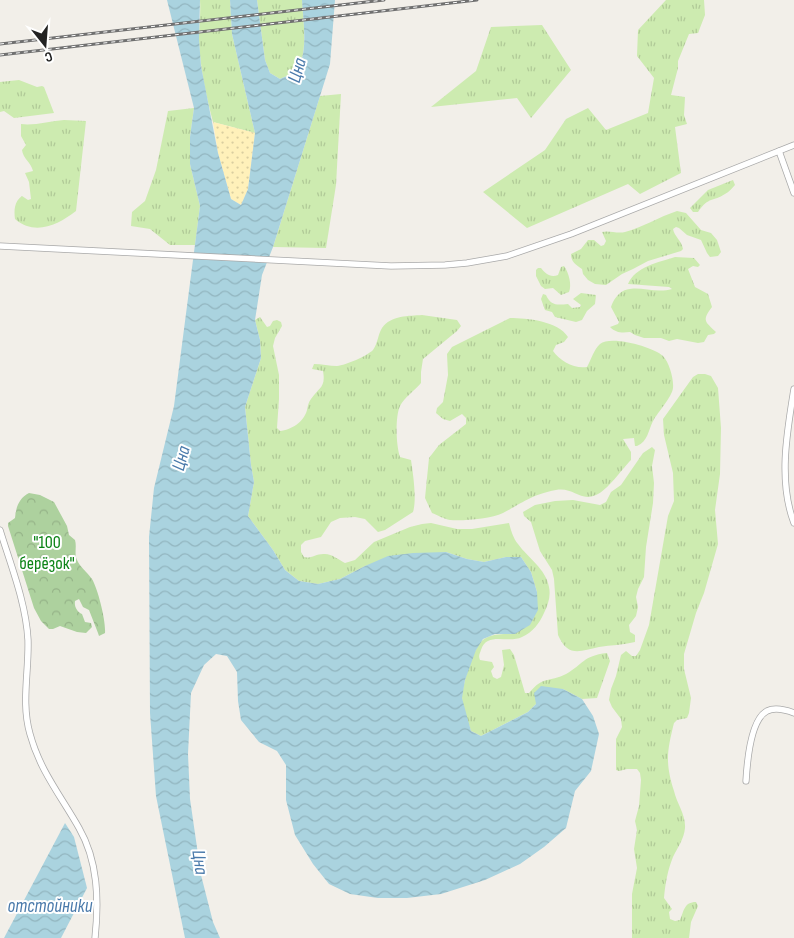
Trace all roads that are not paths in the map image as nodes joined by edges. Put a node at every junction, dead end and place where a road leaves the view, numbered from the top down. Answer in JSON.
{"nodes":[{"id":1,"x":794,"y":145,"type":"edge"},
{"id":2,"x":779,"y":151,"type":"junction"},
{"id":3,"x":794,"y":193,"type":"edge"},
{"id":4,"x":0,"y":246,"type":"edge"},
{"id":5,"x":794,"y":389,"type":"edge"},
{"id":6,"x":794,"y":523,"type":"edge"},
{"id":7,"x":0,"y":530,"type":"edge"},
{"id":8,"x":794,"y":713,"type":"edge"},
{"id":9,"x":746,"y":781,"type":"dead end"},
{"id":10,"x":95,"y":938,"type":"edge"}],
"edges":[{"from":1,"to":2,"type":"street"},
{"from":2,"to":3,"type":"street"},
{"from":2,"to":4,"type":"street"},
{"from":5,"to":6,"type":"street"},
{"from":7,"to":10,"type":"street"},
{"from":8,"to":9,"type":"street"}]}
